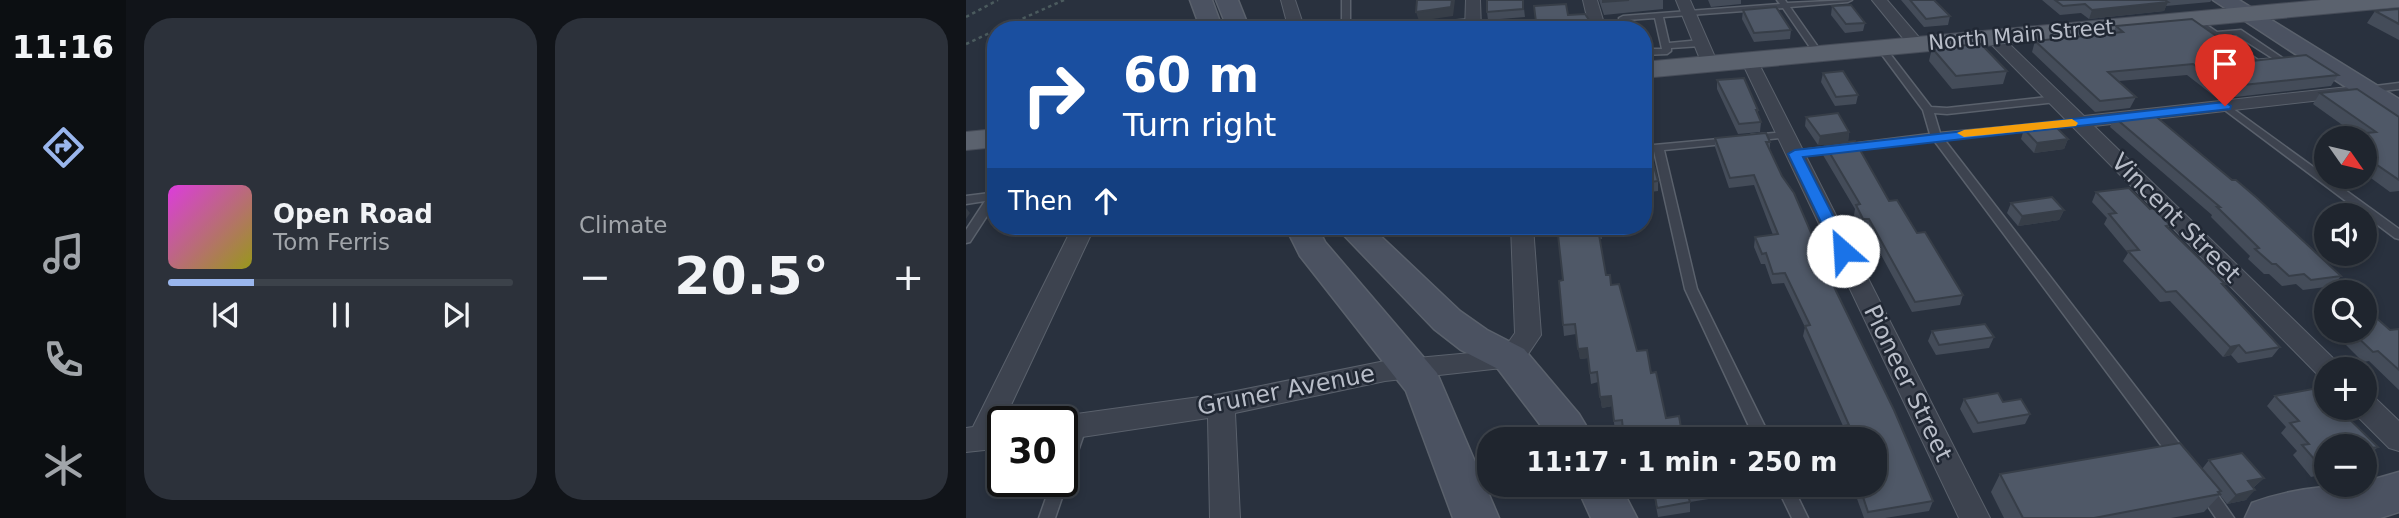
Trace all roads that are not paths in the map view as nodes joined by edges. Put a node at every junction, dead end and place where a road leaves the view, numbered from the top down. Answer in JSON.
{"nodes":[{"id":1,"x":1201,"y":0,"type":"edge"},
{"id":2,"x":1227,"y":0,"type":"edge"},
{"id":3,"x":1288,"y":0,"type":"edge"},
{"id":4,"x":1346,"y":0,"type":"edge"},
{"id":5,"x":1473,"y":0,"type":"edge"},
{"id":6,"x":1590,"y":0,"type":"edge"},
{"id":7,"x":1848,"y":0,"type":"edge"},
{"id":8,"x":1879,"y":0,"type":"edge"},
{"id":9,"x":2224,"y":0,"type":"edge"},
{"id":10,"x":2399,"y":0,"type":"edge"},
{"id":11,"x":1783,"y":3,"type":"edge"},
{"id":12,"x":1687,"y":9,"type":"edge"},
{"id":13,"x":2247,"y":14,"type":"junction"},
{"id":14,"x":1658,"y":15,"type":"junction"},
{"id":15,"x":2192,"y":19,"type":"junction"},
{"id":16,"x":1209,"y":21,"type":"edge"},
{"id":17,"x":1235,"y":21,"type":"edge"},
{"id":18,"x":1293,"y":21,"type":"edge"},
{"id":19,"x":1346,"y":21,"type":"edge"},
{"id":20,"x":1473,"y":21,"type":"edge"},
{"id":21,"x":1596,"y":21,"type":"edge"},
{"id":22,"x":1624,"y":21,"type":"edge"},
{"id":23,"x":2216,"y":35,"type":"junction"},
{"id":24,"x":1994,"y":38,"type":"junction"},
{"id":25,"x":1917,"y":45,"type":"junction"},
{"id":26,"x":1666,"y":46,"type":"junction"},
{"id":27,"x":1881,"y":48,"type":"junction"},
{"id":28,"x":1652,"y":52,"type":"edge"},
{"id":29,"x":1705,"y":54,"type":"junction"},
{"id":30,"x":1819,"y":54,"type":"junction"},
{"id":31,"x":2318,"y":59,"type":"junction"},
{"id":32,"x":1749,"y":60,"type":"junction"},
{"id":33,"x":2283,"y":61,"type":"junction"},
{"id":34,"x":1652,"y":68,"type":"edge"},
{"id":35,"x":2399,"y":86,"type":"edge"},
{"id":36,"x":2367,"y":90,"type":"junction"},
{"id":37,"x":2056,"y":99,"type":"junction"},
{"id":38,"x":2225,"y":106,"type":"junction"},
{"id":39,"x":1928,"y":110,"type":"junction"},
{"id":40,"x":2399,"y":110,"type":"edge"},
{"id":41,"x":987,"y":119,"type":"edge"},
{"id":42,"x":966,"y":120,"type":"edge"},
{"id":43,"x":2080,"y":122,"type":"junction"},
{"id":44,"x":1936,"y":136,"type":"junction"},
{"id":45,"x":987,"y":139,"type":"edge"},
{"id":46,"x":966,"y":141,"type":"edge"},
{"id":47,"x":1790,"y":144,"type":"junction"},
{"id":48,"x":1652,"y":148,"type":"edge"},
{"id":49,"x":1658,"y":148,"type":"junction"},
{"id":50,"x":987,"y":196,"type":"edge"},
{"id":51,"x":966,"y":200,"type":"edge"},
{"id":52,"x":987,"y":207,"type":"edge"},
{"id":53,"x":1080,"y":235,"type":"edge"},
{"id":54,"x":1306,"y":235,"type":"edge"},
{"id":55,"x":1360,"y":235,"type":"edge"},
{"id":56,"x":1522,"y":235,"type":"edge"},
{"id":57,"x":2399,"y":235,"type":"edge"},
{"id":58,"x":966,"y":239,"type":"edge"},
{"id":59,"x":2316,"y":357,"type":"edge"},
{"id":60,"x":1511,"y":359,"type":"junction"},
{"id":61,"x":1410,"y":367,"type":"junction"},
{"id":62,"x":1221,"y":405,"type":"junction"},
{"id":63,"x":2377,"y":418,"type":"edge"},
{"id":64,"x":1078,"y":426,"type":"edge"},
{"id":65,"x":1566,"y":427,"type":"edge"},
{"id":66,"x":1757,"y":427,"type":"edge"},
{"id":67,"x":984,"y":438,"type":"edge"},
{"id":68,"x":2399,"y":439,"type":"edge"},
{"id":69,"x":2399,"y":492,"type":"edge"},
{"id":70,"x":1054,"y":497,"type":"edge"},
{"id":71,"x":1604,"y":497,"type":"edge"},
{"id":72,"x":1790,"y":497,"type":"edge"},
{"id":73,"x":1047,"y":518,"type":"edge"},
{"id":74,"x":1225,"y":518,"type":"edge"},
{"id":75,"x":1476,"y":518,"type":"edge"},
{"id":76,"x":1614,"y":518,"type":"edge"},
{"id":77,"x":1800,"y":518,"type":"edge"},
{"id":78,"x":1975,"y":518,"type":"edge"},
{"id":79,"x":2225,"y":518,"type":"edge"},
{"id":80,"x":2268,"y":518,"type":"edge"}],
"edges":[{"from":1,"to":16,"type":"street"},
{"from":2,"to":17,"type":"street"},
{"from":3,"to":18,"type":"street"},
{"from":4,"to":19,"type":"lane"},
{"from":5,"to":20,"type":"street"},
{"from":6,"to":21,"type":"street"},
{"from":7,"to":11,"type":"lane"},
{"from":8,"to":25,"type":"street"},
{"from":9,"to":13,"type":"street"},
{"from":10,"to":13,"type":"main road","name":"North Main Street"},
{"from":11,"to":12,"type":"lane"},
{"from":11,"to":30,"type":"lane"},
{"from":12,"to":14,"type":"lane"},
{"from":12,"to":29,"type":"street"},
{"from":13,"to":15,"type":"main road","name":"North Main Street"},
{"from":13,"to":31,"type":"street"},
{"from":14,"to":22,"type":"lane"},
{"from":14,"to":26,"type":"lane"},
{"from":15,"to":23,"type":"lane"},
{"from":15,"to":24,"type":"main road","name":"North Main Street"},
{"from":23,"to":33,"type":"lane"},
{"from":23,"to":33,"type":"lane"},
{"from":24,"to":25,"type":"main road","name":"North Main Street"},
{"from":24,"to":37,"type":"street","name":"Vincent Street"},
{"from":25,"to":27,"type":"main road","name":"North Main Street"},
{"from":26,"to":28,"type":"lane"},
{"from":26,"to":29,"type":"lane"},
{"from":27,"to":30,"type":"main road","name":"North Main Street"},
{"from":27,"to":39,"type":"lane"},
{"from":29,"to":32,"type":"main road","name":"North Main Street"},
{"from":29,"to":34,"type":"main road","name":"North Main Street"},
{"from":30,"to":32,"type":"main road","name":"North Main Street"},
{"from":31,"to":33,"type":"lane"},
{"from":31,"to":36,"type":"street"},
{"from":32,"to":47,"type":"street","name":"Pioneer Street"},
{"from":35,"to":36,"type":"lane"},
{"from":36,"to":38,"type":"street"},
{"from":36,"to":40,"type":"street"},
{"from":37,"to":39,"type":"lane"},
{"from":37,"to":43,"type":"street","name":"Vincent Street"},
{"from":38,"to":43,"type":"street"},
{"from":38,"to":57,"type":"lane"},
{"from":39,"to":44,"type":"lane"},
{"from":41,"to":42,"type":"main road"},
{"from":43,"to":44,"type":"lane"},
{"from":43,"to":59,"type":"street","name":"Vincent Street"},
{"from":44,"to":47,"type":"lane"},
{"from":44,"to":79,"type":"lane"},
{"from":45,"to":46,"type":"main road"},
{"from":47,"to":49,"type":"lane"},
{"from":47,"to":78,"type":"street","name":"Pioneer Street"},
{"from":48,"to":49,"type":"lane"},
{"from":49,"to":66,"type":"lane"},
{"from":50,"to":51,"type":"lane"},
{"from":52,"to":58,"type":"lane"},
{"from":53,"to":67,"type":"street"},
{"from":54,"to":61,"type":"street"},
{"from":55,"to":60,"type":"street"},
{"from":56,"to":60,"type":"street"},
{"from":60,"to":61,"type":"street","name":"Gruner Avenue"},
{"from":60,"to":65,"type":"street"},
{"from":61,"to":62,"type":"street","name":"Gruner Avenue"},
{"from":61,"to":75,"type":"street"},
{"from":62,"to":64,"type":"street","name":"Gruner Avenue"},
{"from":62,"to":74,"type":"street"},
{"from":63,"to":68,"type":"street"},
{"from":69,"to":80,"type":"street"},
{"from":70,"to":73,"type":"lane"},
{"from":71,"to":76,"type":"street"},
{"from":72,"to":77,"type":"lane"}]}
